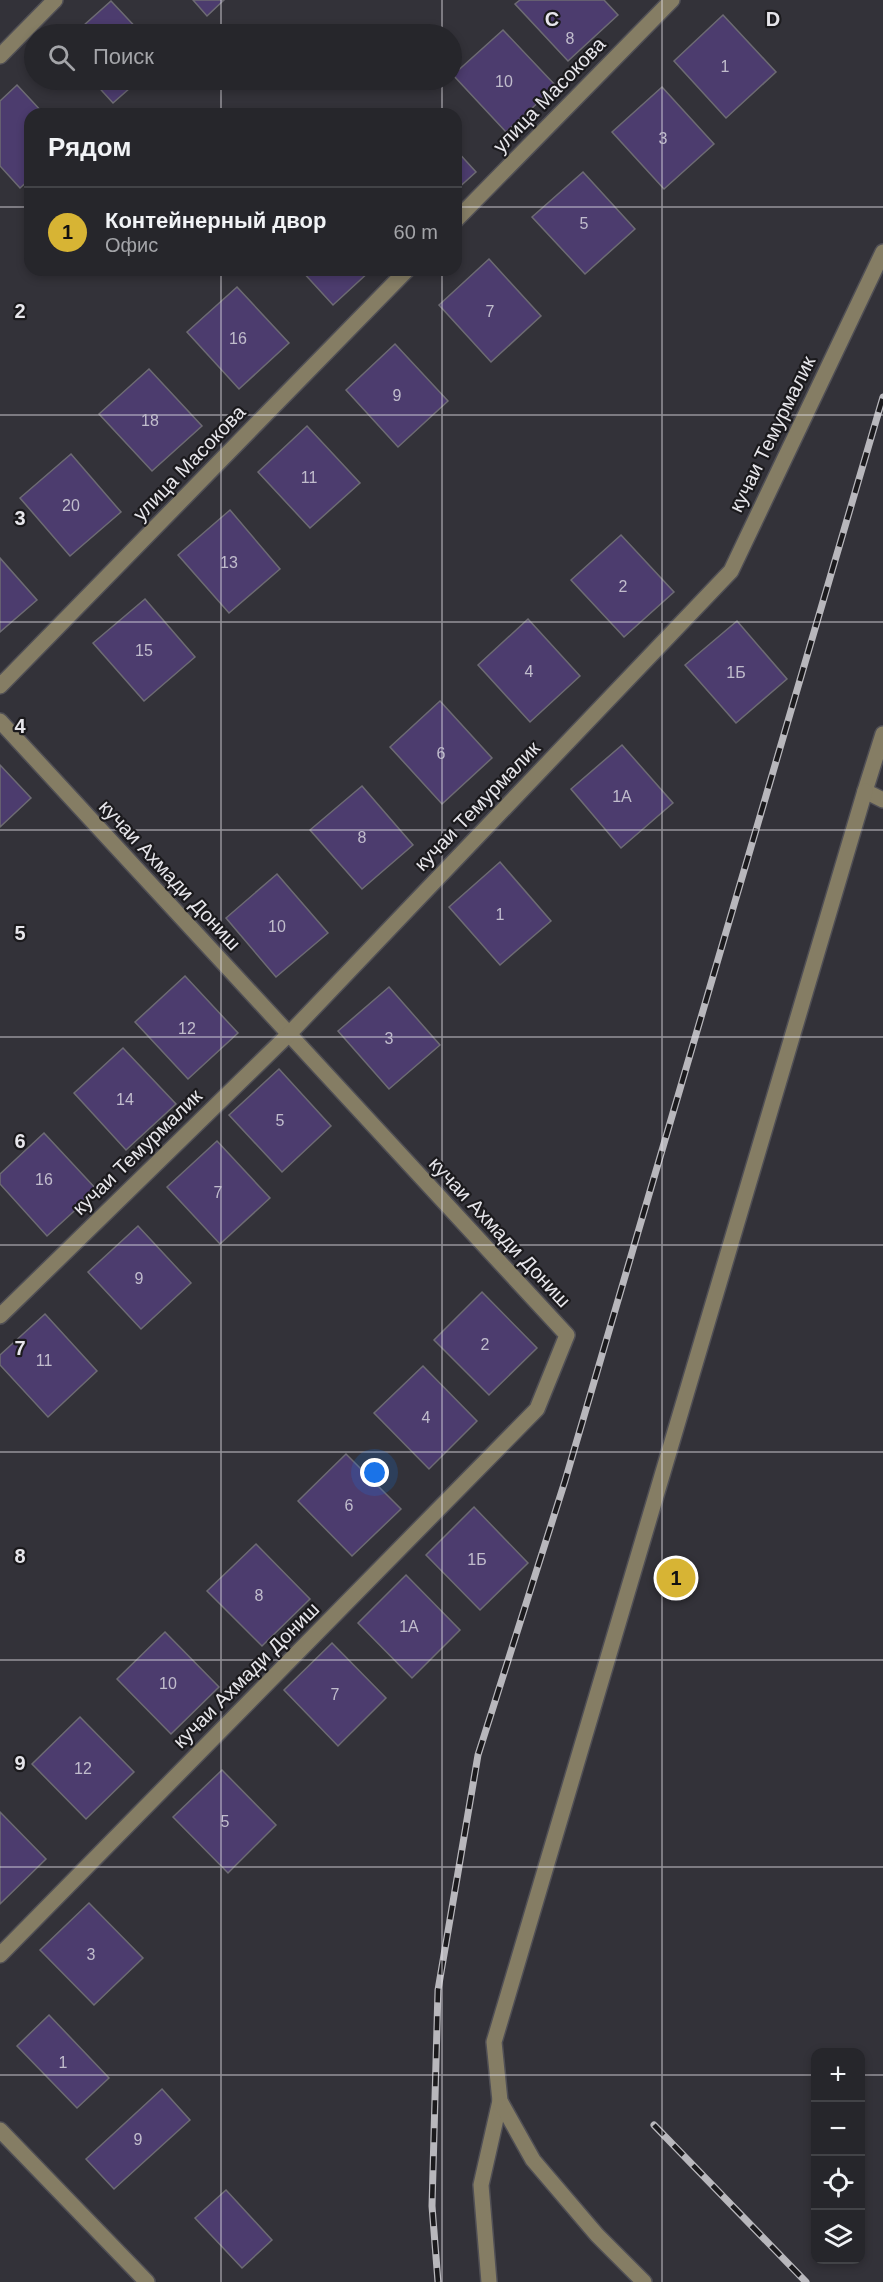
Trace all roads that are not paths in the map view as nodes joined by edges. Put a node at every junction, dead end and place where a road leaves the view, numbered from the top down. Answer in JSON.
{"nodes":[{"id":1,"x":55,"y":0,"type":"edge"},
{"id":2,"x":672,"y":0,"type":"edge"},
{"id":3,"x":31,"y":24,"type":"edge"},
{"id":4,"x":24,"y":32,"type":"edge"},
{"id":5,"x":0,"y":56,"type":"edge"},
{"id":6,"x":462,"y":214,"type":"edge"},
{"id":7,"x":883,"y":252,"type":"edge"},
{"id":8,"x":401,"y":276,"type":"edge"},
{"id":9,"x":0,"y":686,"type":"edge"},
{"id":10,"x":0,"y":721,"type":"edge"},
{"id":11,"x":883,"y":734,"type":"edge"},
{"id":12,"x":865,"y":791,"type":"junction"},
{"id":13,"x":883,"y":800,"type":"edge"},
{"id":14,"x":289,"y":1034,"type":"junction"},
{"id":15,"x":0,"y":1316,"type":"edge"},
{"id":16,"x":0,"y":1955,"type":"edge"},
{"id":17,"x":500,"y":2101,"type":"junction"},
{"id":18,"x":0,"y":2130,"type":"edge"},
{"id":19,"x":147,"y":2282,"type":"edge"},
{"id":20,"x":489,"y":2282,"type":"edge"},
{"id":21,"x":644,"y":2282,"type":"edge"}],
"edges":[{"from":1,"to":3,"type":"street"},
{"from":2,"to":6,"type":"street","name":"улица Масокова"},
{"from":4,"to":5,"type":"street"},
{"from":7,"to":14,"type":"street","name":"кучаи Темурмалик"},
{"from":8,"to":9,"type":"street","name":"улица Масокова"},
{"from":10,"to":14,"type":"street","name":"кучаи Ахмади Дониш"},
{"from":11,"to":12,"type":"street"},
{"from":12,"to":13,"type":"street"},
{"from":12,"to":17,"type":"street"},
{"from":14,"to":15,"type":"street","name":"кучаи Темурмалик"},
{"from":14,"to":16,"type":"street","name":"кучаи Ахмади Дониш"},
{"from":17,"to":20,"type":"street"},
{"from":17,"to":21,"type":"street"},
{"from":18,"to":19,"type":"street"}]}
